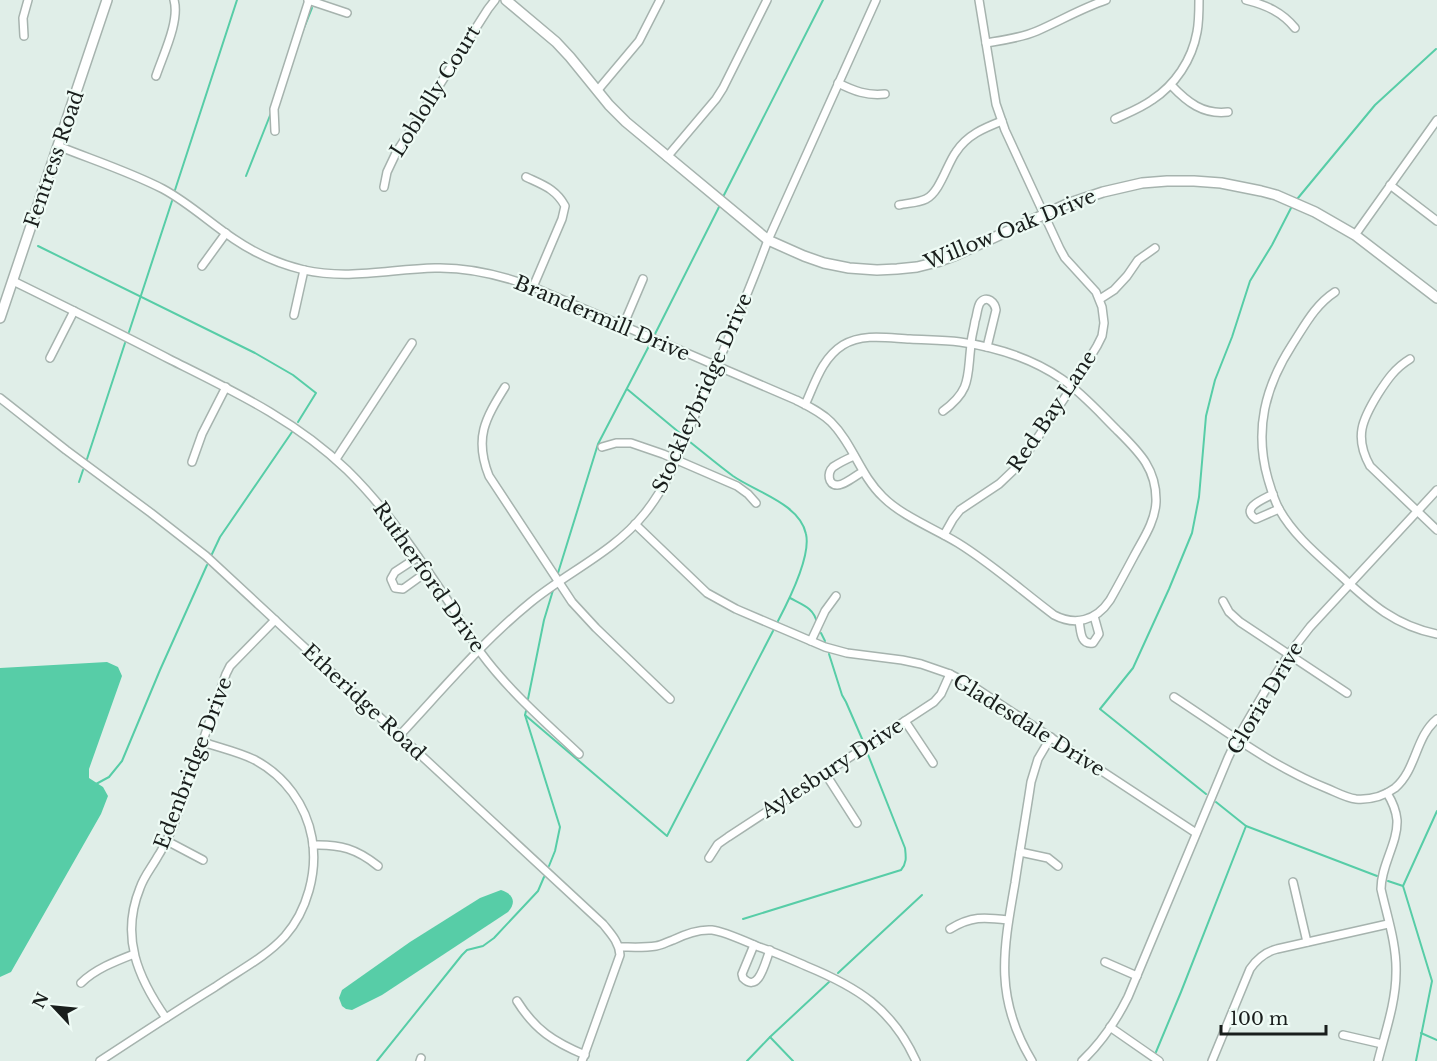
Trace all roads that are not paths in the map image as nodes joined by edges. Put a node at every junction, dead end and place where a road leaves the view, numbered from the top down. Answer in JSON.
{"nodes":[{"id":1,"x":28,"y":0,"type":"edge"},
{"id":2,"x":107,"y":0,"type":"edge"},
{"id":3,"x":174,"y":0,"type":"edge"},
{"id":4,"x":309,"y":0,"type":"edge"},
{"id":5,"x":495,"y":0,"type":"edge"},
{"id":6,"x":506,"y":0,"type":"edge"},
{"id":7,"x":660,"y":0,"type":"edge"},
{"id":8,"x":767,"y":0,"type":"edge"},
{"id":9,"x":876,"y":0,"type":"edge"},
{"id":10,"x":980,"y":0,"type":"edge"},
{"id":11,"x":1106,"y":0,"type":"edge"},
{"id":12,"x":1199,"y":0,"type":"edge"},
{"id":13,"x":1246,"y":0,"type":"edge"},
{"id":14,"x":347,"y":13,"type":"dead end"},
{"id":15,"x":1295,"y":28,"type":"dead end"},
{"id":16,"x":24,"y":36,"type":"dead end"},
{"id":17,"x":986,"y":43,"type":"junction"},
{"id":18,"x":156,"y":76,"type":"dead end"},
{"id":19,"x":838,"y":83,"type":"junction"},
{"id":20,"x":1170,"y":85,"type":"junction"},
{"id":21,"x":597,"y":91,"type":"junction"},
{"id":22,"x":885,"y":94,"type":"dead end"},
{"id":23,"x":1228,"y":112,"type":"dead end"},
{"id":24,"x":1115,"y":119,"type":"dead end"},
{"id":25,"x":1437,"y":120,"type":"edge"},
{"id":26,"x":1002,"y":121,"type":"junction"},
{"id":27,"x":275,"y":131,"type":"dead end"},
{"id":28,"x":58,"y":146,"type":"junction"},
{"id":29,"x":668,"y":156,"type":"junction"},
{"id":30,"x":526,"y":177,"type":"dead end"},
{"id":31,"x":1390,"y":185,"type":"junction"},
{"id":32,"x":384,"y":186,"type":"dead end"},
{"id":33,"x":899,"y":205,"type":"dead end"},
{"id":34,"x":1044,"y":215,"type":"junction"},
{"id":35,"x":1437,"y":221,"type":"edge"},
{"id":36,"x":226,"y":233,"type":"junction"},
{"id":37,"x":1355,"y":235,"type":"junction"},
{"id":38,"x":768,"y":240,"type":"junction"},
{"id":39,"x":1155,"y":248,"type":"dead end"},
{"id":40,"x":202,"y":266,"type":"dead end"},
{"id":41,"x":304,"y":270,"type":"junction"},
{"id":42,"x":644,"y":279,"type":"dead end"},
{"id":43,"x":13,"y":281,"type":"junction"},
{"id":44,"x":533,"y":287,"type":"junction"},
{"id":45,"x":1335,"y":292,"type":"dead end"},
{"id":46,"x":1437,"y":298,"type":"edge"},
{"id":47,"x":1100,"y":299,"type":"junction"},
{"id":48,"x":74,"y":311,"type":"junction"},
{"id":49,"x":294,"y":315,"type":"dead end"},
{"id":50,"x":0,"y":318,"type":"edge"},
{"id":51,"x":623,"y":326,"type":"junction"},
{"id":52,"x":412,"y":343,"type":"dead end"},
{"id":53,"x":971,"y":344,"type":"junction"},
{"id":54,"x":987,"y":347,"type":"junction"},
{"id":55,"x":50,"y":358,"type":"dead end"},
{"id":56,"x":1410,"y":359,"type":"dead end"},
{"id":57,"x":717,"y":366,"type":"junction"},
{"id":58,"x":226,"y":387,"type":"junction"},
{"id":59,"x":505,"y":387,"type":"dead end"},
{"id":60,"x":1072,"y":387,"type":"junction"},
{"id":61,"x":0,"y":398,"type":"edge"},
{"id":62,"x":806,"y":405,"type":"junction"},
{"id":63,"x":943,"y":411,"type":"dead end"},
{"id":64,"x":602,"y":447,"type":"dead end"},
{"id":65,"x":854,"y":456,"type":"junction"},
{"id":66,"x":336,"y":459,"type":"junction"},
{"id":67,"x":676,"y":460,"type":"junction"},
{"id":68,"x":192,"y":462,"type":"dead end"},
{"id":69,"x":862,"y":472,"type":"junction"},
{"id":70,"x":1437,"y":490,"type":"edge"},
{"id":71,"x":1273,"y":494,"type":"junction"},
{"id":72,"x":756,"y":503,"type":"dead end"},
{"id":73,"x":1279,"y":509,"type":"junction"},
{"id":74,"x":1417,"y":511,"type":"junction"},
{"id":75,"x":635,"y":524,"type":"junction"},
{"id":76,"x":1437,"y":530,"type":"edge"},
{"id":77,"x":944,"y":535,"type":"junction"},
{"id":78,"x":418,"y":557,"type":"junction"},
{"id":79,"x":428,"y":571,"type":"junction"},
{"id":80,"x":558,"y":583,"type":"junction"},
{"id":81,"x":1349,"y":584,"type":"junction"},
{"id":82,"x":836,"y":596,"type":"dead end"},
{"id":83,"x":1223,"y":601,"type":"dead end"},
{"id":84,"x":1094,"y":616,"type":"junction"},
{"id":85,"x":275,"y":620,"type":"junction"},
{"id":86,"x":1082,"y":620,"type":"junction"},
{"id":87,"x":1437,"y":634,"type":"edge"},
{"id":88,"x":811,"y":641,"type":"junction"},
{"id":89,"x":480,"y":650,"type":"junction"},
{"id":90,"x":1289,"y":654,"type":"junction"},
{"id":91,"x":950,"y":674,"type":"junction"},
{"id":92,"x":1347,"y":693,"type":"dead end"},
{"id":93,"x":1174,"y":697,"type":"dead end"},
{"id":94,"x":670,"y":699,"type":"dead end"},
{"id":95,"x":1437,"y":719,"type":"edge"},
{"id":96,"x":905,"y":721,"type":"junction"},
{"id":97,"x":400,"y":735,"type":"junction"},
{"id":98,"x":1051,"y":737,"type":"junction"},
{"id":99,"x":1237,"y":739,"type":"junction"},
{"id":100,"x":203,"y":742,"type":"junction"},
{"id":101,"x":579,"y":754,"type":"dead end"},
{"id":102,"x":933,"y":763,"type":"dead end"},
{"id":103,"x":825,"y":773,"type":"junction"},
{"id":104,"x":1387,"y":793,"type":"junction"},
{"id":105,"x":857,"y":823,"type":"dead end"},
{"id":106,"x":1196,"y":833,"type":"junction"},
{"id":107,"x":167,"y":841,"type":"junction"},
{"id":108,"x":313,"y":845,"type":"junction"},
{"id":109,"x":1020,"y":852,"type":"junction"},
{"id":110,"x":709,"y":858,"type":"dead end"},
{"id":111,"x":203,"y":860,"type":"dead end"},
{"id":112,"x":378,"y":866,"type":"dead end"},
{"id":113,"x":1058,"y":866,"type":"dead end"},
{"id":114,"x":1293,"y":882,"type":"dead end"},
{"id":115,"x":1008,"y":920,"type":"junction"},
{"id":116,"x":1388,"y":924,"type":"junction"},
{"id":117,"x":950,"y":929,"type":"dead end"},
{"id":118,"x":1306,"y":942,"type":"junction"},
{"id":119,"x":754,"y":945,"type":"junction"},
{"id":120,"x":619,"y":947,"type":"junction"},
{"id":121,"x":770,"y":950,"type":"junction"},
{"id":122,"x":134,"y":954,"type":"junction"},
{"id":123,"x":1105,"y":962,"type":"dead end"},
{"id":124,"x":1137,"y":976,"type":"junction"},
{"id":125,"x":81,"y":983,"type":"dead end"},
{"id":126,"x":517,"y":1001,"type":"dead end"},
{"id":127,"x":166,"y":1018,"type":"junction"},
{"id":128,"x":1110,"y":1027,"type":"junction"},
{"id":129,"x":1343,"y":1035,"type":"dead end"},
{"id":130,"x":1382,"y":1044,"type":"junction"},
{"id":131,"x":584,"y":1058,"type":"edge"},
{"id":132,"x":100,"y":1061,"type":"edge"},
{"id":133,"x":916,"y":1061,"type":"edge"},
{"id":134,"x":1032,"y":1061,"type":"edge"},
{"id":135,"x":1082,"y":1061,"type":"edge"},
{"id":136,"x":1159,"y":1061,"type":"edge"},
{"id":137,"x":1212,"y":1061,"type":"edge"},
{"id":138,"x":1378,"y":1061,"type":"edge"}],
"edges":[{"from":1,"to":16,"type":"street"},
{"from":2,"to":28,"type":"street","name":"Fentress Road"},
{"from":3,"to":18,"type":"street"},
{"from":4,"to":14,"type":"street"},
{"from":4,"to":27,"type":"street"},
{"from":5,"to":32,"type":"street","name":"Loblolly Court"},
{"from":6,"to":21,"type":"street","name":"Willow Oak Drive"},
{"from":7,"to":21,"type":"street"},
{"from":8,"to":29,"type":"street"},
{"from":9,"to":19,"type":"street","name":"Stockleybridge Drive"},
{"from":10,"to":17,"type":"street"},
{"from":11,"to":17,"type":"street"},
{"from":12,"to":20,"type":"street"},
{"from":13,"to":15,"type":"street"},
{"from":17,"to":26,"type":"street"},
{"from":19,"to":22,"type":"street"},
{"from":19,"to":38,"type":"street","name":"Stockleybridge Drive"},
{"from":20,"to":23,"type":"street"},
{"from":20,"to":24,"type":"street"},
{"from":21,"to":29,"type":"street","name":"Willow Oak Drive"},
{"from":25,"to":31,"type":"street"},
{"from":26,"to":33,"type":"street"},
{"from":26,"to":34,"type":"street"},
{"from":28,"to":36,"type":"street","name":"Brandermill Drive"},
{"from":28,"to":43,"type":"street","name":"Fentress Road"},
{"from":29,"to":38,"type":"street","name":"Willow Oak Drive"},
{"from":30,"to":44,"type":"street"},
{"from":31,"to":35,"type":"street"},
{"from":31,"to":37,"type":"street"},
{"from":34,"to":37,"type":"street","name":"Willow Oak Drive"},
{"from":34,"to":38,"type":"street","name":"Willow Oak Drive"},
{"from":34,"to":47,"type":"street"},
{"from":36,"to":40,"type":"street"},
{"from":36,"to":41,"type":"street","name":"Brandermill Drive"},
{"from":37,"to":46,"type":"street","name":"Willow Oak Drive"},
{"from":38,"to":57,"type":"street","name":"Stockleybridge Drive"},
{"from":39,"to":47,"type":"street"},
{"from":41,"to":44,"type":"street","name":"Brandermill Drive"},
{"from":41,"to":49,"type":"street"},
{"from":42,"to":51,"type":"street"},
{"from":43,"to":48,"type":"street","name":"Rutherford Drive"},
{"from":43,"to":50,"type":"street","name":"Fentress Road"},
{"from":44,"to":51,"type":"street","name":"Brandermill Drive"},
{"from":45,"to":71,"type":"street"},
{"from":47,"to":60,"type":"street","name":"Red Bay Lane"},
{"from":48,"to":55,"type":"street"},
{"from":48,"to":58,"type":"street","name":"Rutherford Drive"},
{"from":51,"to":57,"type":"street","name":"Brandermill Drive"},
{"from":52,"to":66,"type":"street"},
{"from":53,"to":54,"type":"street"},
{"from":53,"to":54,"type":"street"},
{"from":53,"to":62,"type":"street"},
{"from":53,"to":63,"type":"street"},
{"from":54,"to":60,"type":"street"},
{"from":56,"to":74,"type":"street"},
{"from":57,"to":62,"type":"street","name":"Brandermill Drive"},
{"from":57,"to":67,"type":"street","name":"Stockleybridge Drive"},
{"from":58,"to":66,"type":"street","name":"Rutherford Drive"},
{"from":58,"to":68,"type":"street"},
{"from":59,"to":80,"type":"street"},
{"from":60,"to":77,"type":"street","name":"Red Bay Lane"},
{"from":60,"to":84,"type":"street"},
{"from":61,"to":85,"type":"street","name":"Etheridge Road"},
{"from":62,"to":65,"type":"street","name":"Brandermill Drive"},
{"from":64,"to":67,"type":"street"},
{"from":65,"to":69,"type":"street","name":"Brandermill Drive"},
{"from":65,"to":69,"type":"street"},
{"from":66,"to":78,"type":"street","name":"Rutherford Drive"},
{"from":67,"to":72,"type":"street"},
{"from":67,"to":75,"type":"street","name":"Stockleybridge Drive"},
{"from":69,"to":77,"type":"street","name":"Brandermill Drive"},
{"from":70,"to":74,"type":"street","name":"Gloria Drive"},
{"from":71,"to":73,"type":"street"},
{"from":71,"to":73,"type":"street"},
{"from":73,"to":81,"type":"street"},
{"from":74,"to":76,"type":"street"},
{"from":74,"to":81,"type":"street","name":"Gloria Drive"},
{"from":75,"to":80,"type":"street","name":"Stockleybridge Drive"},
{"from":75,"to":88,"type":"street","name":"Gladesdale Drive"},
{"from":77,"to":86,"type":"street","name":"Brandermill Drive"},
{"from":78,"to":79,"type":"street","name":"Rutherford Drive"},
{"from":78,"to":79,"type":"street"},
{"from":79,"to":89,"type":"street","name":"Rutherford Drive"},
{"from":80,"to":89,"type":"street","name":"Stockleybridge Drive"},
{"from":80,"to":94,"type":"street"},
{"from":81,"to":87,"type":"street"},
{"from":81,"to":90,"type":"street","name":"Gloria Drive"},
{"from":82,"to":88,"type":"street"},
{"from":83,"to":90,"type":"street"},
{"from":84,"to":86,"type":"street"},
{"from":84,"to":86,"type":"street"},
{"from":85,"to":97,"type":"street","name":"Etheridge Road"},
{"from":85,"to":100,"type":"street","name":"Edenbridge Drive"},
{"from":88,"to":91,"type":"street","name":"Gladesdale Drive"},
{"from":89,"to":97,"type":"street","name":"Stockleybridge Drive"},
{"from":89,"to":101,"type":"street","name":"Rutherford Drive"},
{"from":90,"to":92,"type":"street"},
{"from":90,"to":99,"type":"street","name":"Gloria Drive"},
{"from":91,"to":96,"type":"street","name":"Aylesbury Drive"},
{"from":91,"to":98,"type":"street","name":"Gladesdale Drive"},
{"from":93,"to":99,"type":"street"},
{"from":95,"to":104,"type":"street"},
{"from":96,"to":102,"type":"street"},
{"from":96,"to":103,"type":"street","name":"Aylesbury Drive"},
{"from":97,"to":120,"type":"street","name":"Etheridge Road"},
{"from":98,"to":106,"type":"street","name":"Gladesdale Drive"},
{"from":98,"to":109,"type":"street"},
{"from":99,"to":104,"type":"street"},
{"from":99,"to":106,"type":"street","name":"Gloria Drive"},
{"from":100,"to":107,"type":"street","name":"Edenbridge Drive"},
{"from":100,"to":108,"type":"street"},
{"from":103,"to":105,"type":"street"},
{"from":103,"to":110,"type":"street","name":"Aylesbury Drive"},
{"from":104,"to":116,"type":"street"},
{"from":106,"to":124,"type":"street","name":"Gloria Drive"},
{"from":107,"to":111,"type":"street"},
{"from":107,"to":122,"type":"street","name":"Edenbridge Drive"},
{"from":108,"to":112,"type":"street"},
{"from":108,"to":127,"type":"street"},
{"from":109,"to":113,"type":"street"},
{"from":109,"to":115,"type":"street"},
{"from":114,"to":118,"type":"street"},
{"from":115,"to":117,"type":"street"},
{"from":115,"to":134,"type":"street"},
{"from":116,"to":118,"type":"street"},
{"from":116,"to":130,"type":"street"},
{"from":118,"to":137,"type":"street"},
{"from":119,"to":120,"type":"street"},
{"from":119,"to":121,"type":"street"},
{"from":119,"to":121,"type":"street"},
{"from":120,"to":131,"type":"street"},
{"from":121,"to":133,"type":"street"},
{"from":122,"to":125,"type":"street"},
{"from":122,"to":127,"type":"street","name":"Edenbridge Drive"},
{"from":123,"to":124,"type":"street"},
{"from":124,"to":128,"type":"street","name":"Gloria Drive"},
{"from":126,"to":131,"type":"street"},
{"from":127,"to":132,"type":"street"},
{"from":128,"to":135,"type":"street","name":"Gloria Drive"},
{"from":128,"to":136,"type":"street"},
{"from":129,"to":130,"type":"street"},
{"from":130,"to":138,"type":"street"}]}
